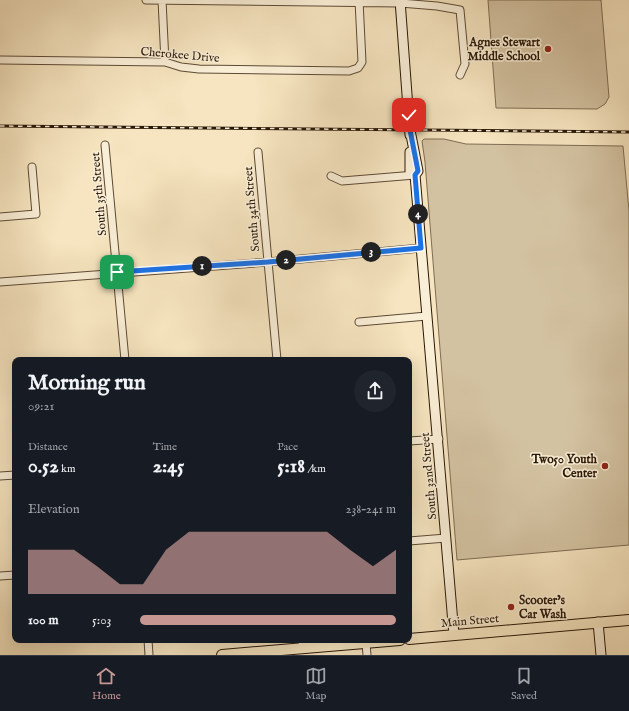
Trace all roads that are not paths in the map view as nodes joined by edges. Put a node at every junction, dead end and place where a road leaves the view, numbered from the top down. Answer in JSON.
{"nodes":[{"id":1,"x":146,"y":0,"type":"edge"},
{"id":2,"x":163,"y":1,"type":"edge"},
{"id":3,"x":359,"y":2,"type":"edge"},
{"id":4,"x":400,"y":2,"type":"edge"},
{"id":5,"x":0,"y":60,"type":"edge"},
{"id":6,"x":165,"y":62,"type":"junction"},
{"id":7,"x":460,"y":75,"type":"dead end"},
{"id":8,"x":105,"y":145,"type":"dead end"},
{"id":9,"x":258,"y":152,"type":"dead end"},
{"id":10,"x":32,"y":167,"type":"dead end"},
{"id":11,"x":415,"y":175,"type":"junction"},
{"id":12,"x":330,"y":176,"type":"dead end"},
{"id":13,"x":0,"y":217,"type":"edge"},
{"id":14,"x":421,"y":248,"type":"junction"},
{"id":15,"x":268,"y":262,"type":"junction"},
{"id":16,"x":117,"y":272,"type":"junction"},
{"id":17,"x":0,"y":282,"type":"edge"},
{"id":18,"x":427,"y":316,"type":"junction"},
{"id":19,"x":359,"y":322,"type":"dead end"},
{"id":20,"x":125,"y":357,"type":"edge"},
{"id":21,"x":278,"y":357,"type":"edge"},
{"id":22,"x":439,"y":439,"type":"junction"},
{"id":23,"x":412,"y":442,"type":"edge"},
{"id":24,"x":12,"y":474,"type":"edge"},
{"id":25,"x":0,"y":476,"type":"edge"},
{"id":26,"x":446,"y":538,"type":"junction"},
{"id":27,"x":412,"y":541,"type":"edge"},
{"id":28,"x":12,"y":575,"type":"edge"},
{"id":29,"x":0,"y":576,"type":"edge"},
{"id":30,"x":629,"y":620,"type":"edge"},
{"id":31,"x":598,"y":622,"type":"junction"},
{"id":32,"x":454,"y":635,"type":"junction"},
{"id":33,"x":412,"y":639,"type":"edge"},
{"id":34,"x":148,"y":643,"type":"edge"},
{"id":35,"x":366,"y":643,"type":"joint"},
{"id":36,"x":303,"y":644,"type":"edge"},
{"id":37,"x":149,"y":655,"type":"edge"},
{"id":38,"x":222,"y":655,"type":"edge"},
{"id":39,"x":367,"y":655,"type":"edge"},
{"id":40,"x":601,"y":655,"type":"edge"}],
"edges":[{"from":1,"to":2,"type":"street"},
{"from":2,"to":3,"type":"street"},
{"from":2,"to":6,"type":"street"},
{"from":3,"to":4,"type":"street"},
{"from":3,"to":6,"type":"street","name":"Cherokee Drive"},
{"from":4,"to":7,"type":"street"},
{"from":4,"to":11,"type":"street","name":"South 32nd Street"},
{"from":5,"to":6,"type":"street","name":"Cherokee Drive"},
{"from":8,"to":16,"type":"street","name":"South 35th Street"},
{"from":9,"to":15,"type":"street","name":"South 34th Street"},
{"from":10,"to":13,"type":"street"},
{"from":11,"to":12,"type":"street"},
{"from":11,"to":14,"type":"street","name":"South 32nd Street"},
{"from":14,"to":15,"type":"street"},
{"from":14,"to":18,"type":"street","name":"South 32nd Street"},
{"from":15,"to":16,"type":"street"},
{"from":15,"to":21,"type":"street","name":"South 34th Street"},
{"from":16,"to":17,"type":"street"},
{"from":16,"to":20,"type":"street","name":"South 35th Street"},
{"from":18,"to":19,"type":"street"},
{"from":18,"to":22,"type":"street","name":"South 32nd Street"},
{"from":22,"to":23,"type":"street"},
{"from":22,"to":26,"type":"street","name":"South 32nd Street"},
{"from":24,"to":25,"type":"street"},
{"from":26,"to":27,"type":"street"},
{"from":26,"to":32,"type":"street","name":"South 32nd Street"},
{"from":28,"to":29,"type":"street"},
{"from":30,"to":31,"type":"main road","name":"Main Street"},
{"from":31,"to":32,"type":"main road","name":"Main Street"},
{"from":31,"to":40,"type":"street"},
{"from":32,"to":33,"type":"main road","name":"Main Street"},
{"from":34,"to":37,"type":"street"},
{"from":35,"to":36,"type":"main road"},
{"from":35,"to":39,"type":"street"},
{"from":36,"to":38,"type":"main road"}]}
